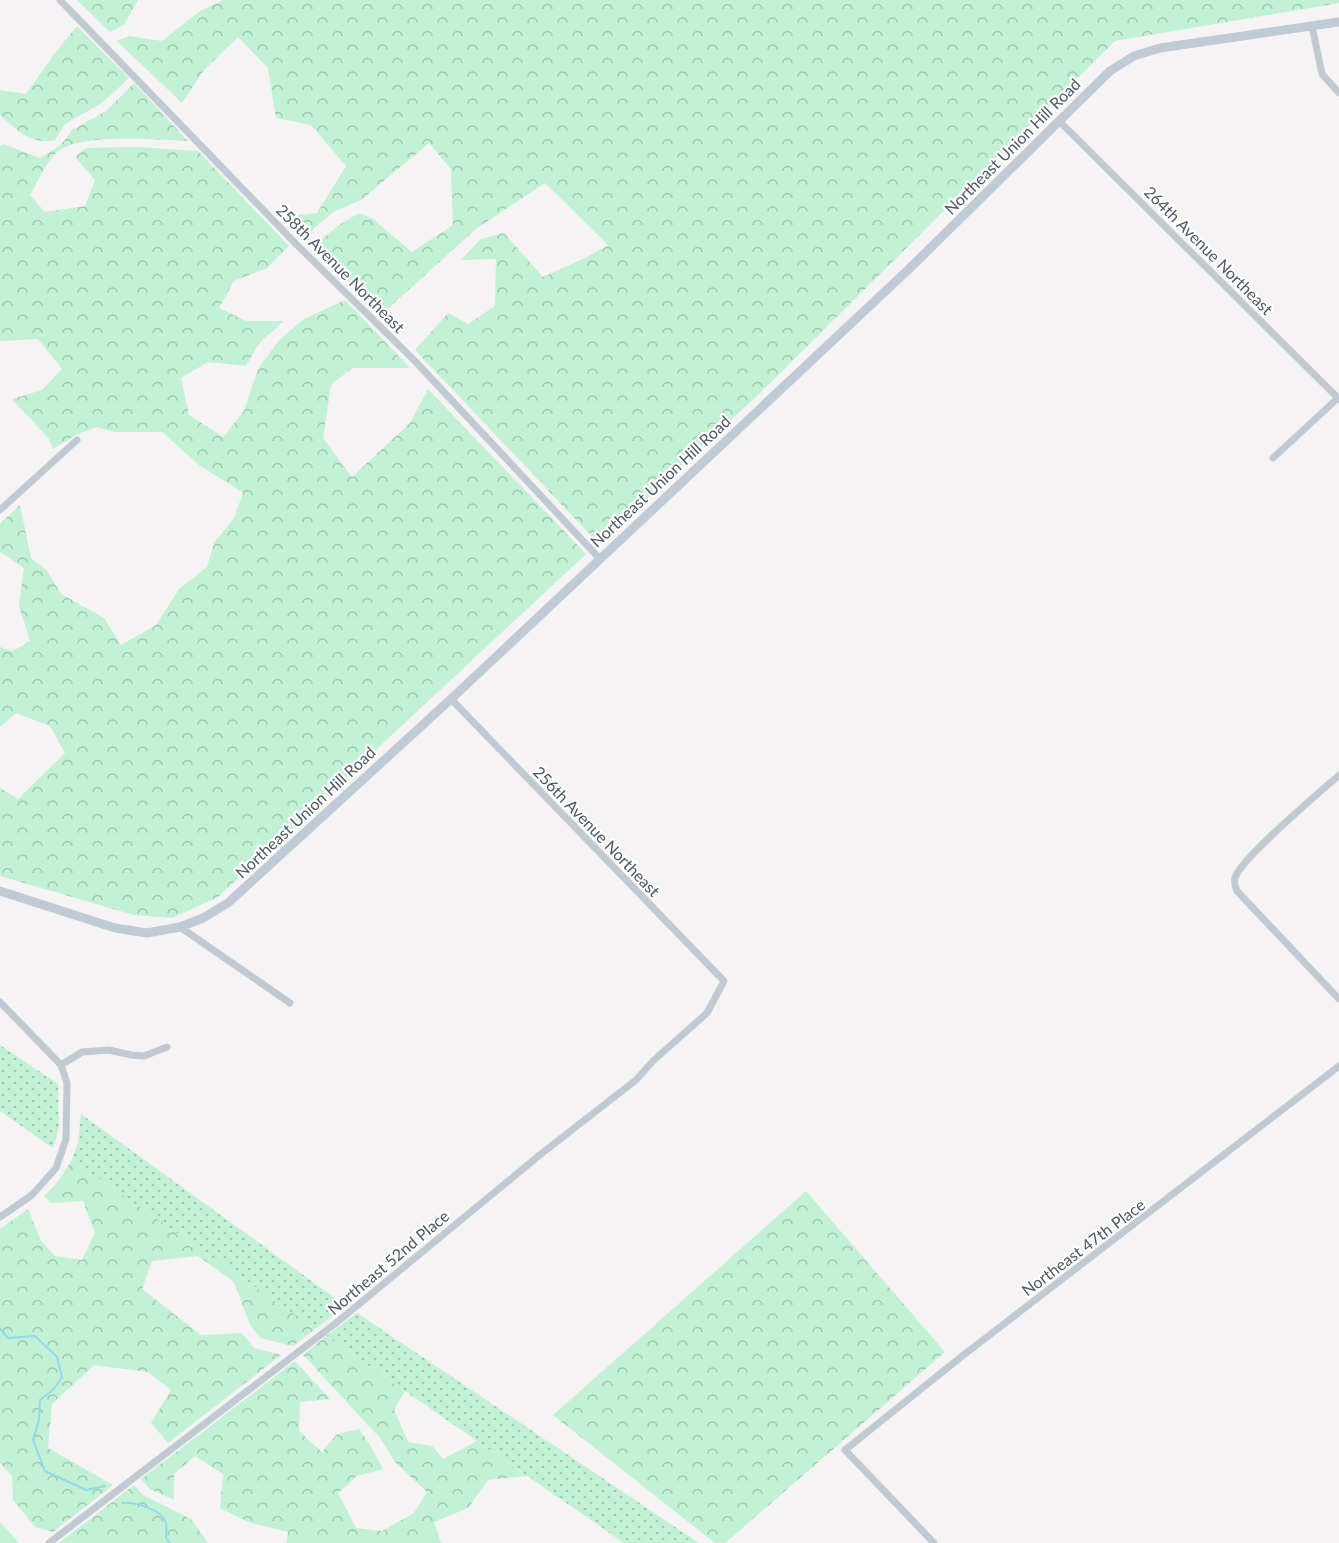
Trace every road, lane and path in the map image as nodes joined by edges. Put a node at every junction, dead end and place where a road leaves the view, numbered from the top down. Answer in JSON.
{"nodes":[{"id":1,"x":60,"y":0,"type":"edge"},
{"id":2,"x":1339,"y":22,"type":"edge"},
{"id":3,"x":1312,"y":26,"type":"junction"},
{"id":4,"x":1339,"y":93,"type":"edge"},
{"id":5,"x":1059,"y":121,"type":"junction"},
{"id":6,"x":1338,"y":399,"type":"edge"},
{"id":7,"x":77,"y":440,"type":"dead end"},
{"id":8,"x":1273,"y":458,"type":"dead end"},
{"id":9,"x":0,"y":510,"type":"edge"},
{"id":10,"x":599,"y":558,"type":"junction"},
{"id":11,"x":451,"y":699,"type":"junction"},
{"id":12,"x":1339,"y":775,"type":"edge"},
{"id":13,"x":0,"y":891,"type":"edge"},
{"id":14,"x":180,"y":927,"type":"junction"},
{"id":15,"x":724,"y":981,"type":"joint"},
{"id":16,"x":1339,"y":999,"type":"edge"},
{"id":17,"x":0,"y":1002,"type":"edge"},
{"id":18,"x":290,"y":1003,"type":"dead end"},
{"id":19,"x":168,"y":1047,"type":"dead end"},
{"id":20,"x":61,"y":1065,"type":"junction"},
{"id":21,"x":1339,"y":1066,"type":"edge"},
{"id":22,"x":0,"y":1217,"type":"edge"},
{"id":23,"x":49,"y":1543,"type":"edge"},
{"id":24,"x":934,"y":1543,"type":"edge"}],
"edges":[{"from":1,"to":10,"type":"street","name":"258th Avenue Northeast"},
{"from":2,"to":3,"type":"street","name":"Northeast Union Hill Road"},
{"from":3,"to":4,"type":"street"},
{"from":3,"to":5,"type":"street","name":"Northeast Union Hill Road"},
{"from":5,"to":6,"type":"street","name":"264th Avenue Northeast"},
{"from":5,"to":10,"type":"street","name":"Northeast Union Hill Road"},
{"from":6,"to":8,"type":"street"},
{"from":7,"to":9,"type":"street"},
{"from":10,"to":11,"type":"street","name":"Northeast Union Hill Road"},
{"from":11,"to":14,"type":"street","name":"Northeast Union Hill Road"},
{"from":11,"to":15,"type":"street","name":"256th Avenue Northeast"},
{"from":12,"to":16,"type":"street"},
{"from":13,"to":14,"type":"street","name":"Northeast Union Hill Road"},
{"from":14,"to":18,"type":"street"},
{"from":15,"to":23,"type":"street","name":"Northeast 52nd Place"},
{"from":17,"to":20,"type":"street"},
{"from":19,"to":20,"type":"street"},
{"from":20,"to":22,"type":"street"},
{"from":21,"to":24,"type":"street","name":"Northeast 47th Place"}]}
